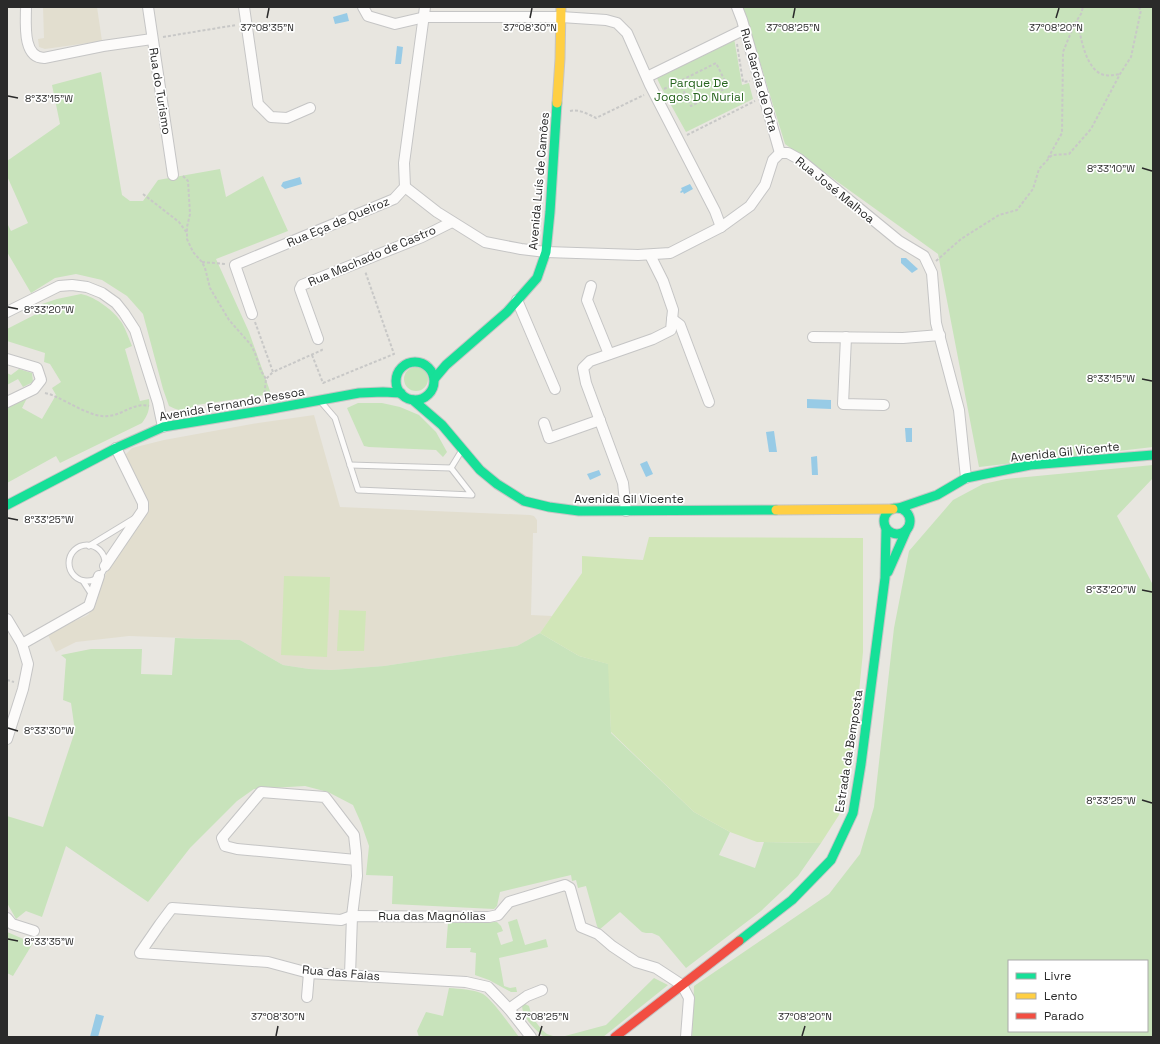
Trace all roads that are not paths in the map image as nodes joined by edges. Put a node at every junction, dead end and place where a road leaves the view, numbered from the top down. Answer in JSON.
{"nodes":[{"id":1,"x":26,"y":7,"type":"edge"},
{"id":2,"x":148,"y":7,"type":"edge"},
{"id":3,"x":244,"y":7,"type":"edge"},
{"id":4,"x":363,"y":7,"type":"edge"},
{"id":5,"x":737,"y":7,"type":"edge"},
{"id":6,"x":425,"y":12,"type":"edge"},
{"id":7,"x":561,"y":12,"type":"edge"},
{"id":8,"x":745,"y":29,"type":"junction"},
{"id":9,"x":152,"y":39,"type":"junction"},
{"id":10,"x":647,"y":77,"type":"junction"},
{"id":11,"x":310,"y":108,"type":"dead end"},
{"id":12,"x":780,"y":153,"type":"junction"},
{"id":13,"x":173,"y":175,"type":"road end"},
{"id":14,"x":405,"y":187,"type":"junction"},
{"id":15,"x":452,"y":222,"type":"junction"},
{"id":16,"x":721,"y":227,"type":"junction"},
{"id":17,"x":546,"y":252,"type":"junction"},
{"id":18,"x":650,"y":254,"type":"junction"},
{"id":19,"x":591,"y":286,"type":"dead end"},
{"id":20,"x":517,"y":300,"type":"junction"},
{"id":21,"x":7,"y":312,"type":"edge"},
{"id":22,"x":252,"y":314,"type":"road end"},
{"id":23,"x":672,"y":319,"type":"junction"},
{"id":24,"x":940,"y":335,"type":"junction"},
{"id":25,"x":813,"y":337,"type":"dead end"},
{"id":26,"x":846,"y":337,"type":"junction"},
{"id":27,"x":318,"y":339,"type":"road end"},
{"id":28,"x":464,"y":349,"type":"junction"},
{"id":29,"x":609,"y":354,"type":"junction"},
{"id":30,"x":7,"y":359,"type":"edge"},
{"id":31,"x":424,"y":364,"type":"junction"},
{"id":32,"x":398,"y":373,"type":"junction"},
{"id":33,"x":434,"y":378,"type":"junction"},
{"id":34,"x":555,"y":389,"type":"dead end"},
{"id":35,"x":359,"y":393,"type":"junction"},
{"id":36,"x":401,"y":393,"type":"junction"},
{"id":37,"x":427,"y":396,"type":"junction"},
{"id":38,"x":320,"y":400,"type":"junction"},
{"id":39,"x":413,"y":400,"type":"junction"},
{"id":40,"x":7,"y":402,"type":"edge"},
{"id":41,"x":709,"y":402,"type":"dead end"},
{"id":42,"x":884,"y":405,"type":"dead end"},
{"id":43,"x":600,"y":420,"type":"junction"},
{"id":44,"x":544,"y":423,"type":"dead end"},
{"id":45,"x":442,"y":424,"type":"junction"},
{"id":46,"x":163,"y":427,"type":"junction"},
{"id":47,"x":116,"y":448,"type":"junction"},
{"id":48,"x":462,"y":449,"type":"junction"},
{"id":49,"x":1153,"y":455,"type":"edge"},
{"id":50,"x":350,"y":465,"type":"junction"},
{"id":51,"x":451,"y":468,"type":"junction"},
{"id":52,"x":966,"y":478,"type":"junction"},
{"id":53,"x":936,"y":495,"type":"junction"},
{"id":54,"x":7,"y":505,"type":"edge"},
{"id":55,"x":896,"y":508,"type":"junction"},
{"id":56,"x":848,"y":510,"type":"junction"},
{"id":57,"x":626,"y":511,"type":"junction"},
{"id":58,"x":138,"y":516,"type":"junction"},
{"id":59,"x":880,"y":523,"type":"junction"},
{"id":60,"x":908,"y":526,"type":"junction"},
{"id":61,"x":89,"y":546,"type":"junction"},
{"id":62,"x":105,"y":566,"type":"junction"},
{"id":63,"x":99,"y":576,"type":"junction"},
{"id":64,"x":885,"y":578,"type":"junction"},
{"id":65,"x":83,"y":581,"type":"junction"},
{"id":66,"x":93,"y":596,"type":"junction"},
{"id":67,"x":7,"y":619,"type":"edge"},
{"id":68,"x":22,"y":644,"type":"junction"},
{"id":69,"x":7,"y":739,"type":"edge"},
{"id":70,"x":356,"y":860,"type":"junction"},
{"id":71,"x":352,"y":916,"type":"junction"},
{"id":72,"x":7,"y":918,"type":"edge"},
{"id":73,"x":160,"y":924,"type":"joint"},
{"id":74,"x":34,"y":931,"type":"dead end"},
{"id":75,"x":309,"y":973,"type":"junction"},
{"id":76,"x":350,"y":975,"type":"junction"},
{"id":77,"x":682,"y":985,"type":"junction"},
{"id":78,"x":542,"y":990,"type":"dead end"},
{"id":79,"x":307,"y":997,"type":"dead end"},
{"id":80,"x":509,"y":1009,"type":"junction"},
{"id":81,"x":619,"y":1036,"type":"edge"},
{"id":82,"x":531,"y":1037,"type":"edge"},
{"id":83,"x":686,"y":1037,"type":"edge"}],
"edges":[{"from":1,"to":9,"type":"street"},
{"from":2,"to":9,"type":"street","name":"Rua do Turismo"},
{"from":3,"to":11,"type":"street"},
{"from":4,"to":6,"type":"street"},
{"from":5,"to":8,"type":"street","name":"Rua Garcia de Orta"},
{"from":6,"to":7,"type":"street"},
{"from":6,"to":14,"type":"street"},
{"from":7,"to":10,"type":"street"},
{"from":7,"to":17,"type":"street","name":"Avenida Luís de Camões"},
{"from":8,"to":10,"type":"street"},
{"from":8,"to":12,"type":"street","name":"Rua Garcia de Orta"},
{"from":9,"to":13,"type":"street","name":"Rua do Turismo"},
{"from":10,"to":16,"type":"street"},
{"from":12,"to":16,"type":"street","name":"Rua José Malhoa"},
{"from":12,"to":24,"type":"street","name":"Rua José Malhoa"},
{"from":14,"to":15,"type":"street","name":"Rua José Malhoa"},
{"from":14,"to":22,"type":"street","name":"Rua Eça de Queiroz"},
{"from":15,"to":17,"type":"street","name":"Rua José Malhoa"},
{"from":15,"to":27,"type":"street","name":"Rua Machado de Castro"},
{"from":16,"to":18,"type":"street","name":"Rua José Malhoa"},
{"from":17,"to":18,"type":"street","name":"Rua José Malhoa"},
{"from":17,"to":20,"type":"street","name":"Avenida Luís de Camões"},
{"from":18,"to":23,"type":"street"},
{"from":19,"to":29,"type":"street"},
{"from":20,"to":28,"type":"street","name":"Avenida Luís de Camões"},
{"from":20,"to":34,"type":"street"},
{"from":21,"to":46,"type":"street"},
{"from":23,"to":29,"type":"street"},
{"from":23,"to":41,"type":"street"},
{"from":24,"to":26,"type":"street"},
{"from":24,"to":52,"type":"street","name":"Rua José Malhoa"},
{"from":25,"to":26,"type":"street"},
{"from":26,"to":42,"type":"street"},
{"from":28,"to":31,"type":"street"},
{"from":28,"to":33,"type":"street","name":"Avenida Luís de Camões"},
{"from":29,"to":43,"type":"street"},
{"from":30,"to":40,"type":"street"},
{"from":31,"to":32,"type":"street"},
{"from":31,"to":33,"type":"street"},
{"from":32,"to":35,"type":"street"},
{"from":32,"to":36,"type":"street"},
{"from":33,"to":37,"type":"street"},
{"from":35,"to":36,"type":"street"},
{"from":35,"to":38,"type":"street","name":"Avenida Fernando Pessoa"},
{"from":36,"to":39,"type":"street"},
{"from":37,"to":39,"type":"street"},
{"from":37,"to":45,"type":"street"},
{"from":38,"to":46,"type":"street","name":"Avenida Fernando Pessoa"},
{"from":38,"to":50,"type":"lane"},
{"from":39,"to":45,"type":"street"},
{"from":43,"to":44,"type":"street"},
{"from":43,"to":57,"type":"street"},
{"from":45,"to":48,"type":"street","name":"Avenida Gil Vicente"},
{"from":46,"to":47,"type":"street","name":"Avenida Fernando Pessoa"},
{"from":47,"to":54,"type":"street","name":"Avenida Fernando Pessoa"},
{"from":47,"to":58,"type":"street"},
{"from":48,"to":51,"type":"lane"},
{"from":48,"to":57,"type":"street","name":"Avenida Gil Vicente"},
{"from":49,"to":52,"type":"street","name":"Avenida Gil Vicente"},
{"from":50,"to":51,"type":"lane"},
{"from":50,"to":51,"type":"lane"},
{"from":52,"to":53,"type":"street","name":"Avenida Gil Vicente"},
{"from":53,"to":55,"type":"street"},
{"from":53,"to":60,"type":"street"},
{"from":55,"to":56,"type":"street"},
{"from":55,"to":59,"type":"street"},
{"from":55,"to":60,"type":"street"},
{"from":56,"to":57,"type":"street","name":"Avenida Gil Vicente"},
{"from":56,"to":59,"type":"street"},
{"from":58,"to":61,"type":"lane"},
{"from":58,"to":62,"type":"street"},
{"from":59,"to":60,"type":"street"},
{"from":59,"to":64,"type":"street"},
{"from":60,"to":64,"type":"street"},
{"from":61,"to":62,"type":"lane"},
{"from":61,"to":65,"type":"lane"},
{"from":62,"to":63,"type":"lane"},
{"from":63,"to":65,"type":"lane"},
{"from":63,"to":66,"type":"street"},
{"from":64,"to":77,"type":"street","name":"Estrada da Bemposta"},
{"from":65,"to":66,"type":"lane"},
{"from":66,"to":68,"type":"street"},
{"from":67,"to":68,"type":"street"},
{"from":68,"to":69,"type":"street"},
{"from":70,"to":70,"type":"street"},
{"from":70,"to":71,"type":"street"},
{"from":71,"to":73,"type":"street","name":"Rua das Magnólias"},
{"from":71,"to":76,"type":"street"},
{"from":71,"to":77,"type":"street","name":"Rua das Magnólias"},
{"from":72,"to":74,"type":"street"},
{"from":73,"to":75,"type":"street","name":"Rua das Faias"},
{"from":75,"to":76,"type":"street","name":"Rua das Faias"},
{"from":75,"to":79,"type":"street"},
{"from":76,"to":80,"type":"street","name":"Rua das Faias"},
{"from":77,"to":81,"type":"street","name":"Estrada da Bemposta"},
{"from":77,"to":83,"type":"street"},
{"from":78,"to":80,"type":"street"},
{"from":80,"to":82,"type":"street","name":"Rua das Faias"}]}
